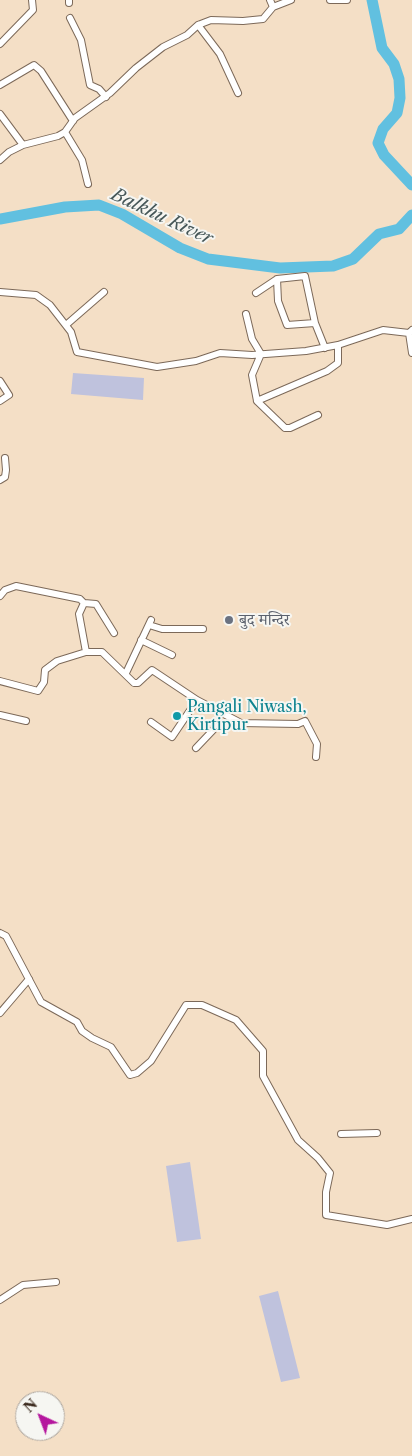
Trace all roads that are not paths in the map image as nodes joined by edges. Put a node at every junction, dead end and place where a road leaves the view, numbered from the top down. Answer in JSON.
{"nodes":[{"id":1,"x":32,"y":0,"type":"edge"},
{"id":2,"x":270,"y":0,"type":"edge"},
{"id":3,"x":291,"y":0,"type":"edge"},
{"id":4,"x":330,"y":0,"type":"edge"},
{"id":5,"x":347,"y":0,"type":"edge"},
{"id":6,"x":273,"y":7,"type":"junction"},
{"id":7,"x":70,"y":18,"type":"dead end"},
{"id":8,"x":198,"y":25,"type":"junction"},
{"id":9,"x":0,"y":44,"type":"edge"},
{"id":10,"x":0,"y":85,"type":"edge"},
{"id":11,"x":238,"y":93,"type":"dead end"},
{"id":12,"x":106,"y":97,"type":"junction"},
{"id":13,"x":0,"y":114,"type":"edge"},
{"id":14,"x":73,"y":121,"type":"junction"},
{"id":15,"x":65,"y":132,"type":"junction"},
{"id":16,"x":23,"y":145,"type":"junction"},
{"id":17,"x":0,"y":160,"type":"edge"},
{"id":18,"x":88,"y":184,"type":"dead end"},
{"id":19,"x":277,"y":280,"type":"junction"},
{"id":20,"x":0,"y":292,"type":"edge"},
{"id":21,"x":104,"y":292,"type":"dead end"},
{"id":22,"x":256,"y":293,"type":"dead end"},
{"id":23,"x":246,"y":314,"type":"dead end"},
{"id":24,"x":315,"y":323,"type":"junction"},
{"id":25,"x":66,"y":326,"type":"junction"},
{"id":26,"x":410,"y":332,"type":"edge"},
{"id":27,"x":338,"y":345,"type":"junction"},
{"id":28,"x":325,"y":348,"type":"junction"},
{"id":29,"x":412,"y":353,"type":"edge"},
{"id":30,"x":261,"y":354,"type":"junction"},
{"id":31,"x":0,"y":381,"type":"edge"},
{"id":32,"x":0,"y":401,"type":"edge"},
{"id":33,"x":257,"y":401,"type":"junction"},
{"id":34,"x":318,"y":415,"type":"dead end"},
{"id":35,"x":5,"y":458,"type":"dead end"},
{"id":36,"x":0,"y":480,"type":"edge"},
{"id":37,"x":0,"y":596,"type":"edge"},
{"id":38,"x":84,"y":603,"type":"junction"},
{"id":39,"x":203,"y":629,"type":"dead end"},
{"id":40,"x":114,"y":633,"type":"dead end"},
{"id":41,"x":141,"y":640,"type":"junction"},
{"id":42,"x":86,"y":652,"type":"junction"},
{"id":43,"x":172,"y":655,"type":"dead end"},
{"id":44,"x":126,"y":673,"type":"junction"},
{"id":45,"x":0,"y":681,"type":"edge"},
{"id":46,"x":197,"y":700,"type":"junction"},
{"id":47,"x":0,"y":715,"type":"edge"},
{"id":48,"x":26,"y":721,"type":"dead end"},
{"id":49,"x":151,"y":722,"type":"dead end"},
{"id":50,"x":216,"y":727,"type":"dead end"},
{"id":51,"x":196,"y":748,"type":"dead end"},
{"id":52,"x":316,"y":757,"type":"dead end"},
{"id":53,"x":0,"y":933,"type":"edge"},
{"id":54,"x":29,"y":979,"type":"junction"},
{"id":55,"x":0,"y":1013,"type":"edge"},
{"id":56,"x":377,"y":1133,"type":"dead end"},
{"id":57,"x":341,"y":1134,"type":"dead end"},
{"id":58,"x":412,"y":1219,"type":"edge"},
{"id":59,"x":56,"y":1282,"type":"dead end"},
{"id":60,"x":0,"y":1300,"type":"edge"}],
"edges":[{"from":1,"to":9,"type":"street"},
{"from":2,"to":6,"type":"street"},
{"from":3,"to":6,"type":"street"},
{"from":4,"to":5,"type":"street"},
{"from":6,"to":8,"type":"street"},
{"from":7,"to":12,"type":"street"},
{"from":8,"to":11,"type":"street"},
{"from":8,"to":12,"type":"street"},
{"from":10,"to":14,"type":"street"},
{"from":12,"to":14,"type":"street"},
{"from":13,"to":16,"type":"street"},
{"from":14,"to":15,"type":"street"},
{"from":15,"to":16,"type":"street"},
{"from":15,"to":18,"type":"street"},
{"from":16,"to":17,"type":"street"},
{"from":19,"to":22,"type":"street"},
{"from":19,"to":24,"type":"street"},
{"from":19,"to":24,"type":"street"},
{"from":20,"to":25,"type":"street"},
{"from":21,"to":25,"type":"street"},
{"from":23,"to":30,"type":"street"},
{"from":24,"to":28,"type":"street"},
{"from":25,"to":30,"type":"street"},
{"from":26,"to":27,"type":"street"},
{"from":26,"to":29,"type":"street"},
{"from":27,"to":28,"type":"street"},
{"from":27,"to":33,"type":"street"},
{"from":28,"to":30,"type":"street"},
{"from":30,"to":33,"type":"street"},
{"from":31,"to":32,"type":"street"},
{"from":33,"to":34,"type":"street"},
{"from":35,"to":36,"type":"street"},
{"from":37,"to":38,"type":"street"},
{"from":38,"to":40,"type":"street"},
{"from":38,"to":42,"type":"street"},
{"from":39,"to":41,"type":"street"},
{"from":41,"to":43,"type":"street"},
{"from":41,"to":44,"type":"street"},
{"from":42,"to":44,"type":"street"},
{"from":42,"to":45,"type":"street"},
{"from":44,"to":46,"type":"street"},
{"from":46,"to":49,"type":"street"},
{"from":46,"to":52,"type":"street"},
{"from":47,"to":48,"type":"street"},
{"from":50,"to":51,"type":"street"},
{"from":53,"to":54,"type":"street"},
{"from":54,"to":55,"type":"street"},
{"from":54,"to":58,"type":"street"},
{"from":56,"to":57,"type":"street"},
{"from":59,"to":60,"type":"street"}]}
